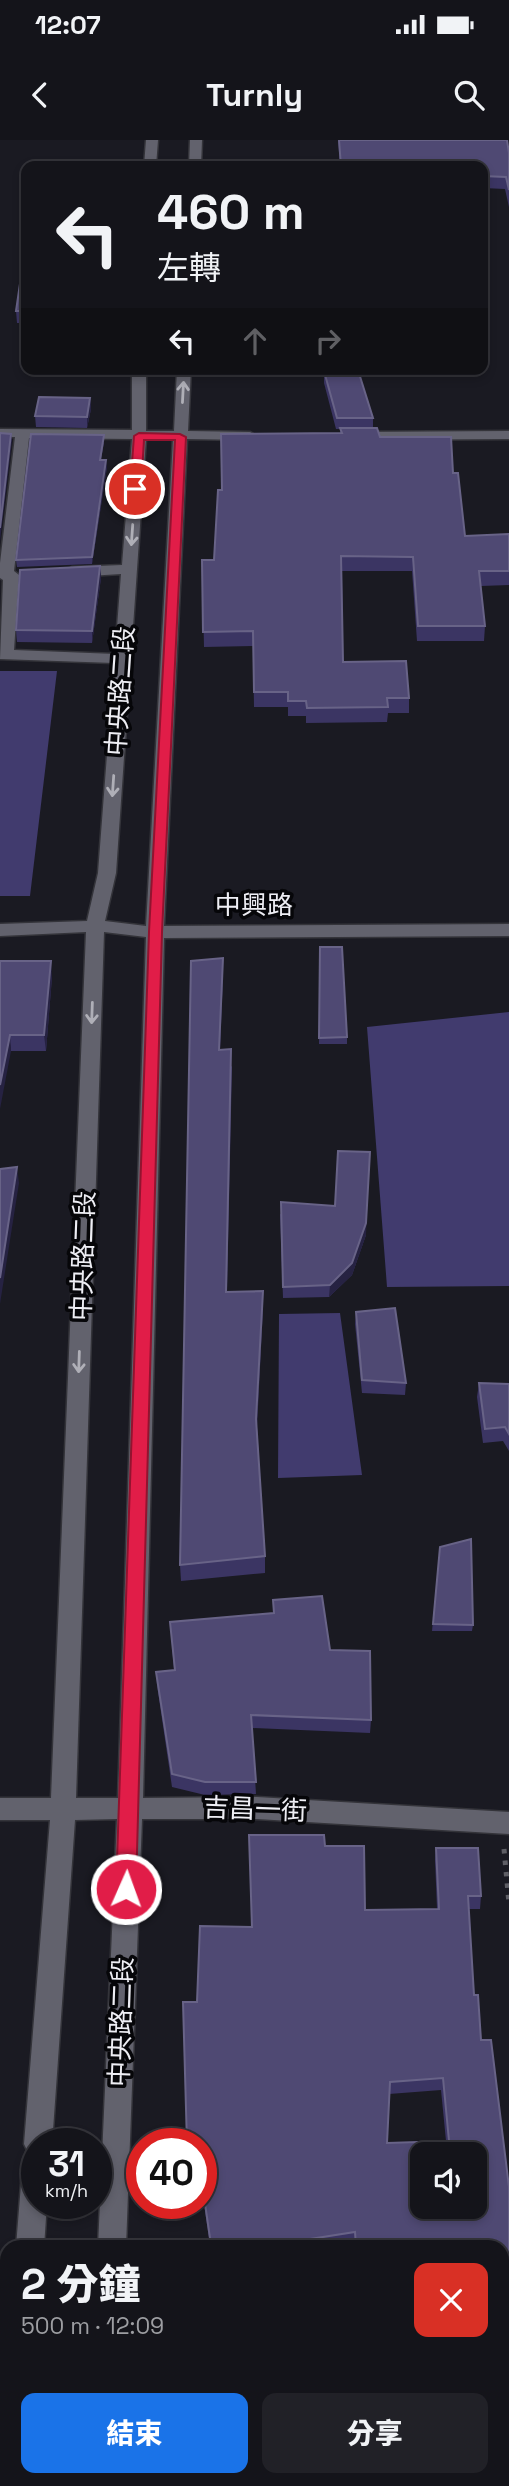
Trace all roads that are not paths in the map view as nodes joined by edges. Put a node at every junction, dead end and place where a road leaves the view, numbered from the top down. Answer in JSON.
{"nodes":[{"id":1,"x":152,"y":140,"type":"edge"},
{"id":2,"x":196,"y":140,"type":"edge"},
{"id":3,"x":150,"y":161,"type":"edge"},
{"id":4,"x":195,"y":161,"type":"edge"},
{"id":5,"x":139,"y":375,"type":"edge"},
{"id":6,"x":184,"y":375,"type":"edge"},
{"id":7,"x":23,"y":432,"type":"junction"},
{"id":8,"x":0,"y":433,"type":"edge"},
{"id":9,"x":509,"y":435,"type":"edge"},
{"id":10,"x":139,"y":436,"type":"junction"},
{"id":11,"x":262,"y":436,"type":"edge"},
{"id":12,"x":331,"y":436,"type":"edge"},
{"id":13,"x":180,"y":437,"type":"junction"},
{"id":14,"x":129,"y":569,"type":"junction"},
{"id":15,"x":51,"y":573,"type":"edge"},
{"id":16,"x":10,"y":575,"type":"edge"},
{"id":17,"x":3,"y":654,"type":"edge"},
{"id":18,"x":121,"y":659,"type":"junction"},
{"id":19,"x":95,"y":926,"type":"junction"},
{"id":20,"x":0,"y":930,"type":"edge"},
{"id":21,"x":509,"y":930,"type":"edge"},
{"id":22,"x":155,"y":932,"type":"junction"},
{"id":23,"x":130,"y":1807,"type":"junction"},
{"id":24,"x":63,"y":1808,"type":"junction"},
{"id":25,"x":0,"y":1809,"type":"edge"},
{"id":26,"x":505,"y":1823,"type":"edge"},
{"id":27,"x":39,"y":2128,"type":"edge"},
{"id":28,"x":32,"y":2219,"type":"edge"},
{"id":29,"x":31,"y":2240,"type":"edge"},
{"id":30,"x":112,"y":2240,"type":"edge"}],
"edges":[{"from":1,"to":3,"type":"street"},
{"from":2,"to":4,"type":"street"},
{"from":5,"to":10,"type":"street","name":"中央路二段"},
{"from":13,"to":6,"type":"street","name":"中央路二段","one_way":true},
{"from":7,"to":8,"type":"street"},
{"from":7,"to":10,"type":"street"},
{"from":7,"to":16,"type":"street"},
{"from":9,"to":12,"type":"street"},
{"from":10,"to":13,"type":"street"},
{"from":10,"to":14,"type":"street","name":"中央路二段","one_way":true},
{"from":11,"to":13,"type":"street"},
{"from":13,"to":22,"type":"street","name":"中央路二段"},
{"from":14,"to":15,"type":"street"},
{"from":14,"to":18,"type":"street","name":"中央路二段"},
{"from":16,"to":17,"type":"street"},
{"from":17,"to":18,"type":"street"},
{"from":18,"to":19,"type":"street","name":"中央路二段","one_way":true},
{"from":19,"to":20,"type":"street","name":"中興路"},
{"from":19,"to":22,"type":"street","name":"中興路"},
{"from":19,"to":24,"type":"street","name":"中央路二段","one_way":true},
{"from":21,"to":22,"type":"street","name":"中興路"},
{"from":22,"to":23,"type":"street","name":"中央路二段"},
{"from":23,"to":24,"type":"street","name":"吉昌一街"},
{"from":23,"to":26,"type":"street","name":"吉昌一街"},
{"from":23,"to":30,"type":"street","name":"中央路二段"},
{"from":24,"to":25,"type":"street","name":"吉昌一街"},
{"from":24,"to":27,"type":"street","name":"中央路二段"},
{"from":28,"to":29,"type":"street"}]}
